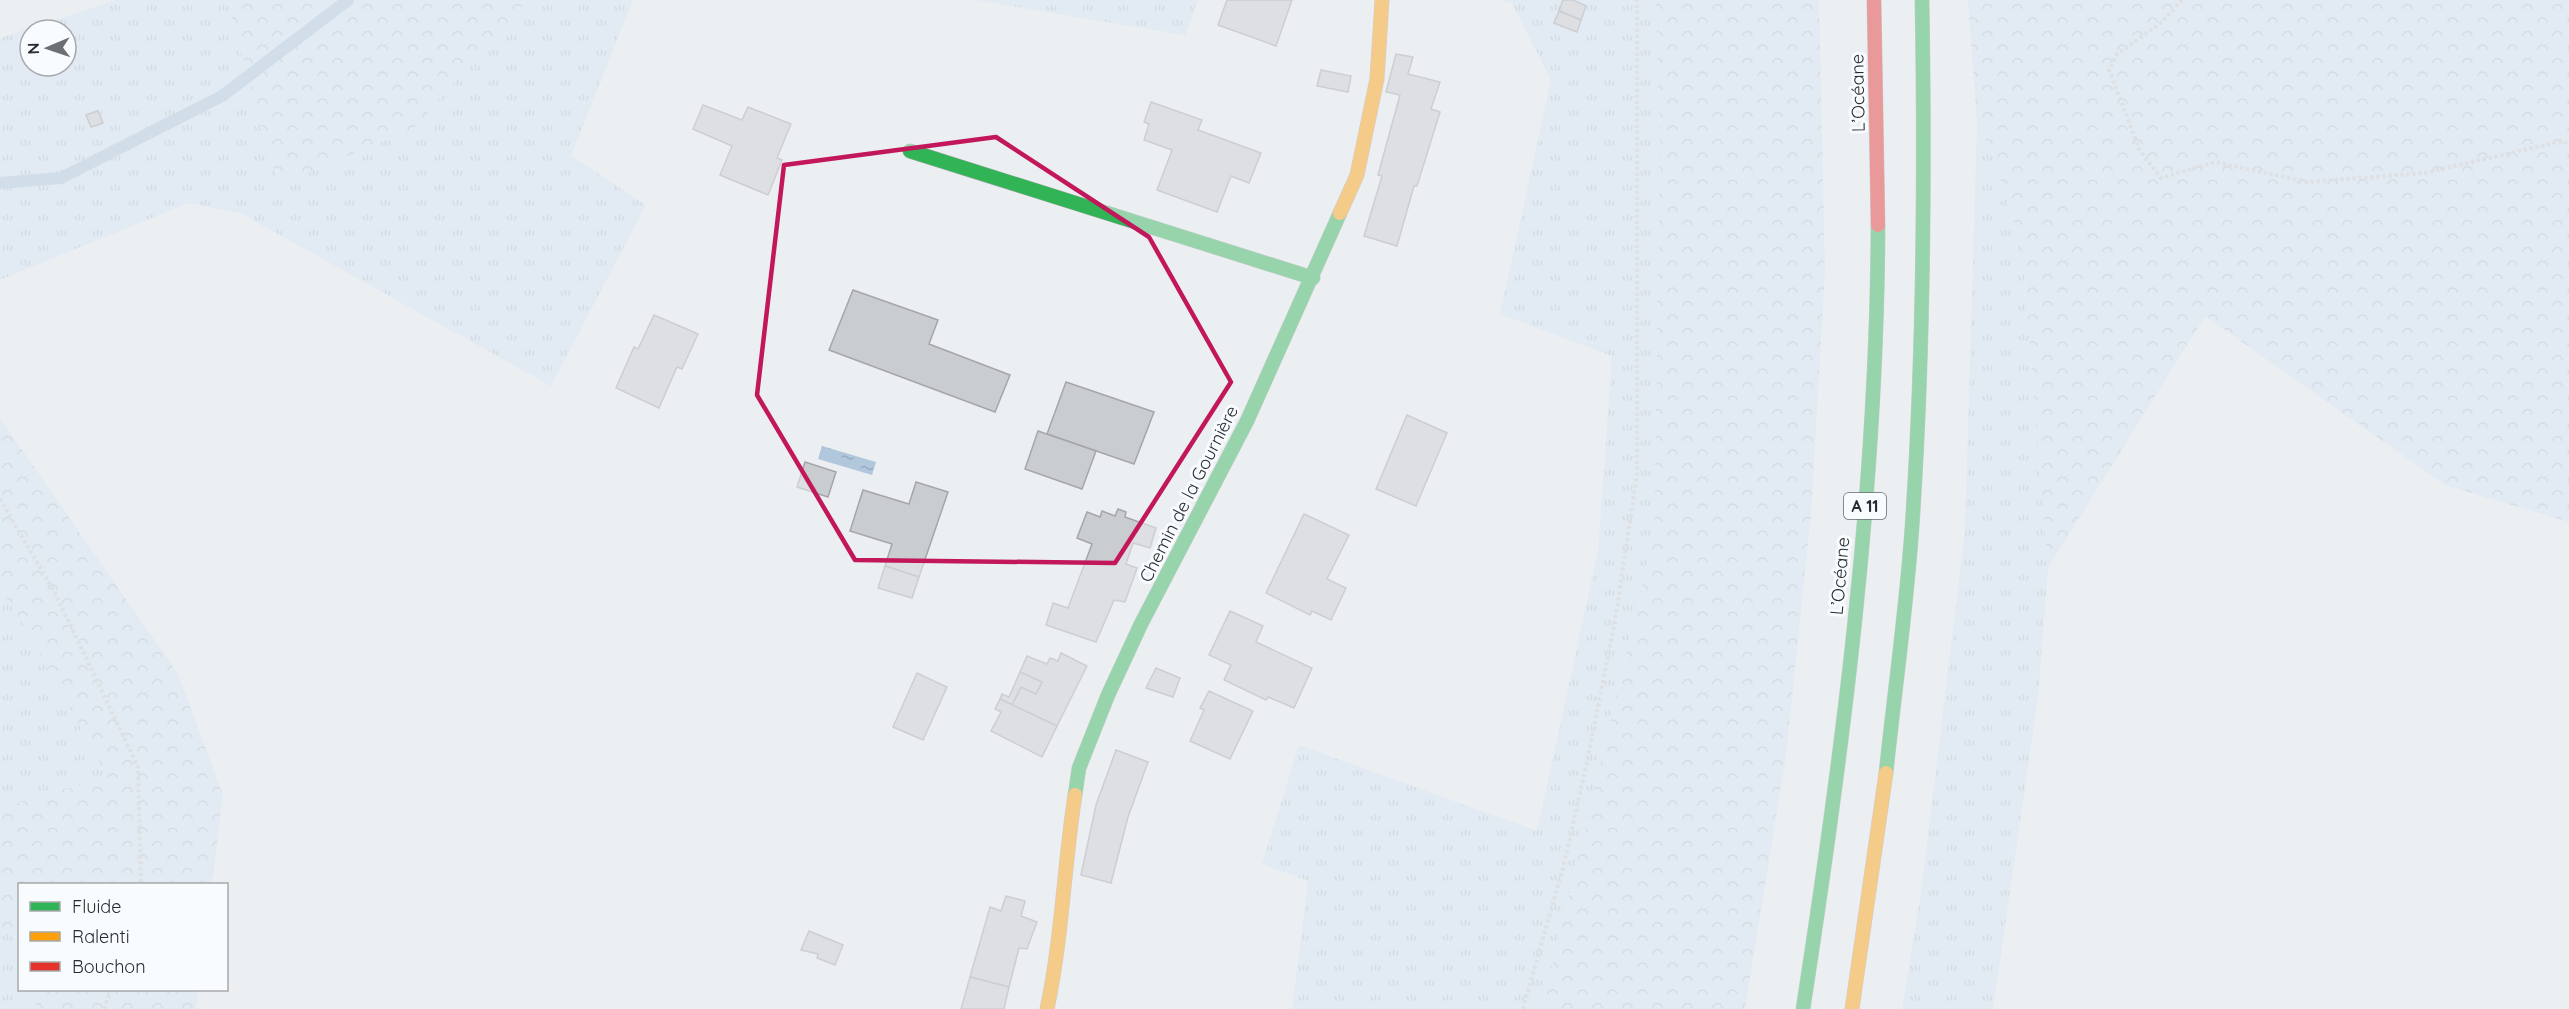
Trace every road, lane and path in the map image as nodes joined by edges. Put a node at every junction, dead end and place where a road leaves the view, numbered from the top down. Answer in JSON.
{"nodes":[{"id":1,"x":1382,"y":0,"type":"edge"},
{"id":2,"x":1637,"y":0,"type":"edge"},
{"id":3,"x":1874,"y":0,"type":"edge"},
{"id":4,"x":1922,"y":0,"type":"edge"},
{"id":5,"x":2182,"y":0,"type":"edge"},
{"id":6,"x":2569,"y":144,"type":"edge"},
{"id":7,"x":910,"y":151,"type":"dead end"},
{"id":8,"x":1312,"y":278,"type":"junction"},
{"id":9,"x":0,"y":499,"type":"edge"},
{"id":10,"x":141,"y":883,"type":"edge"},
{"id":11,"x":111,"y":991,"type":"edge"},
{"id":12,"x":104,"y":1009,"type":"edge"},
{"id":13,"x":1047,"y":1009,"type":"edge"},
{"id":14,"x":1523,"y":1009,"type":"edge"},
{"id":15,"x":1803,"y":1009,"type":"edge"},
{"id":16,"x":1852,"y":1009,"type":"edge"}],
"edges":[{"from":1,"to":8,"type":"main road","name":"Chemin de la Gournière"},
{"from":2,"to":14,"type":"path"},
{"from":3,"to":15,"type":"main road","name":"L’Océane","number":"A 11"},
{"from":4,"to":16,"type":"main road","number":"A 11"},
{"from":5,"to":6,"type":"path"},
{"from":7,"to":8,"type":"main road"},
{"from":8,"to":13,"type":"main road","name":"Chemin de la Gournière"},
{"from":9,"to":10,"type":"path"},
{"from":11,"to":12,"type":"path"}]}
